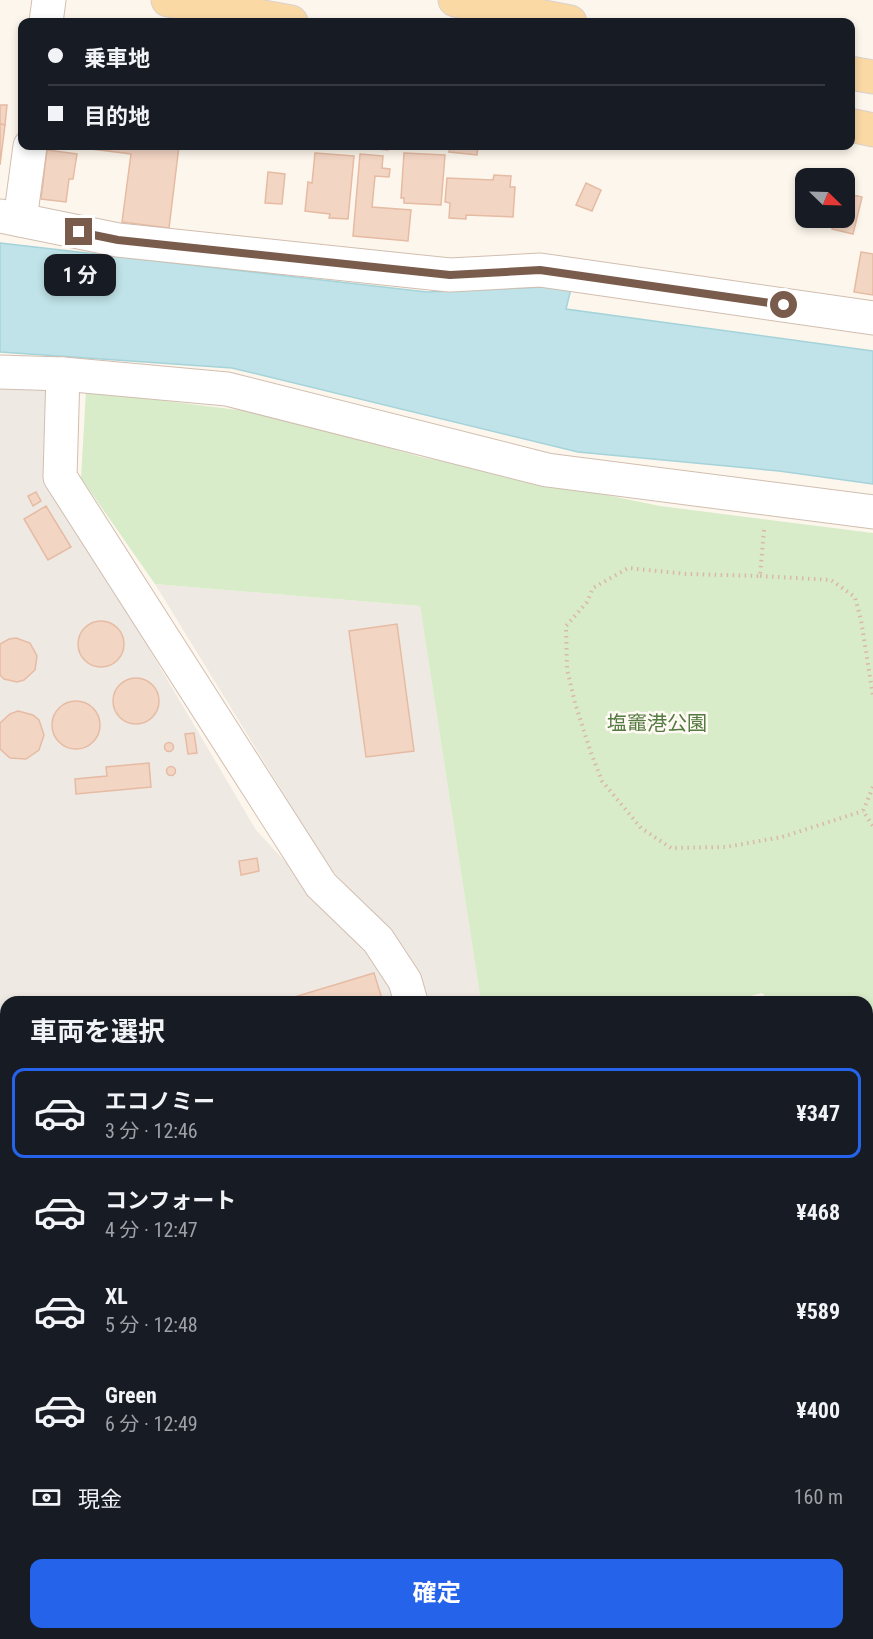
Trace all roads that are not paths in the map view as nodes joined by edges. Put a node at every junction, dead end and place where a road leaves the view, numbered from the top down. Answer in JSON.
{"nodes":[{"id":1,"x":49,"y":0,"type":"edge"},
{"id":2,"x":168,"y":0,"type":"edge"},
{"id":3,"x":455,"y":0,"type":"edge"},
{"id":4,"x":47,"y":18,"type":"edge"},
{"id":5,"x":269,"y":18,"type":"edge"},
{"id":6,"x":549,"y":18,"type":"edge"},
{"id":7,"x":855,"y":74,"type":"edge"},
{"id":8,"x":873,"y":77,"type":"edge"},
{"id":9,"x":855,"y":126,"type":"edge"},
{"id":10,"x":873,"y":130,"type":"edge"},
{"id":11,"x":29,"y":150,"type":"edge"},
{"id":12,"x":10,"y":218,"type":"edge"},
{"id":13,"x":873,"y":318,"type":"edge"},
{"id":14,"x":0,"y":372,"type":"edge"},
{"id":15,"x":63,"y":374,"type":"junction"},
{"id":16,"x":873,"y":512,"type":"edge"},
{"id":17,"x":409,"y":996,"type":"edge"}],
"edges":[{"from":1,"to":4,"type":"street"},
{"from":2,"to":5,"type":"main road"},
{"from":3,"to":6,"type":"main road"},
{"from":7,"to":8,"type":"main road"},
{"from":9,"to":10,"type":"main road"},
{"from":11,"to":12,"type":"street"},
{"from":12,"to":13,"type":"street"},
{"from":14,"to":15,"type":"street"},
{"from":15,"to":16,"type":"street"},
{"from":15,"to":17,"type":"street"}]}
